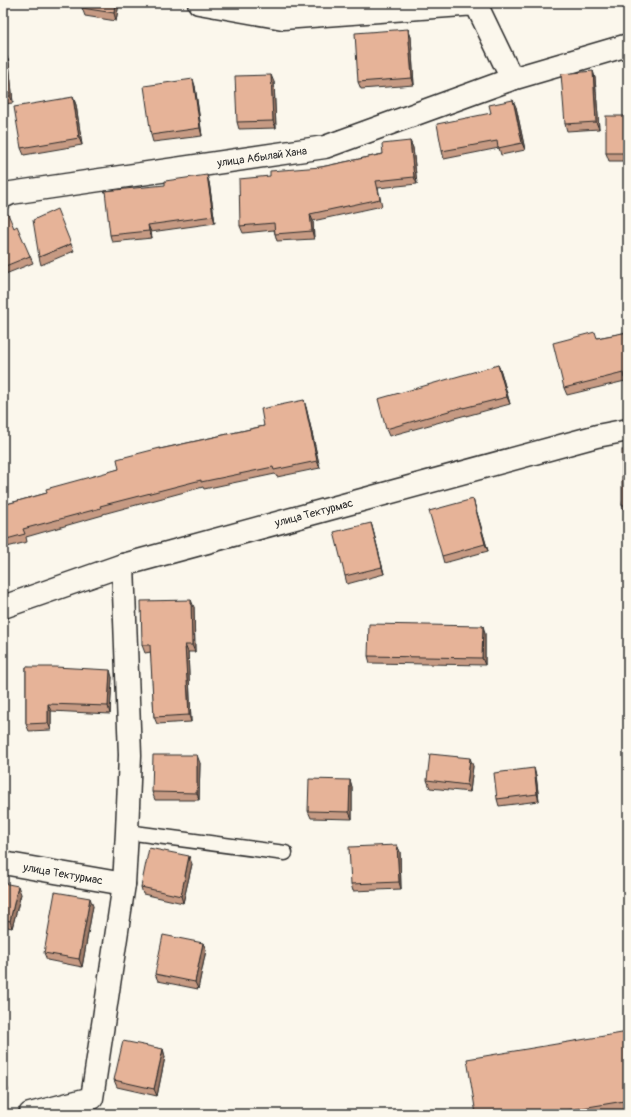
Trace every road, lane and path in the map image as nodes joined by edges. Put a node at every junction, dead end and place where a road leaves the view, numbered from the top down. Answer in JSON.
{"nodes":[{"id":1,"x":199,"y":3,"type":"edge"},
{"id":2,"x":476,"y":4,"type":"edge"},
{"id":3,"x":628,"y":45,"type":"edge"},
{"id":4,"x":512,"y":79,"type":"junction"},
{"id":5,"x":3,"y":197,"type":"edge"},
{"id":6,"x":628,"y":430,"type":"edge"},
{"id":7,"x":123,"y":565,"type":"junction"},
{"id":8,"x":3,"y":607,"type":"edge"},
{"id":9,"x":127,"y":832,"type":"junction"},
{"id":10,"x":285,"y":853,"type":"dead end"},
{"id":11,"x":3,"y":864,"type":"edge"},
{"id":12,"x":124,"y":884,"type":"junction"},
{"id":13,"x":30,"y":1114,"type":"edge"}],
"edges":[{"from":1,"to":2,"type":"street"},
{"from":2,"to":4,"type":"street"},
{"from":3,"to":4,"type":"street","name":"улица Абылай Хана"},
{"from":4,"to":5,"type":"street","name":"улица Абылай Хана"},
{"from":6,"to":7,"type":"street","name":"улица Тектурмас"},
{"from":7,"to":8,"type":"street","name":"улица Тектурмас"},
{"from":7,"to":9,"type":"street"},
{"from":9,"to":10,"type":"lane"},
{"from":9,"to":12,"type":"street"},
{"from":11,"to":12,"type":"street","name":"улица Тектурмас"},
{"from":12,"to":13,"type":"street"}]}
